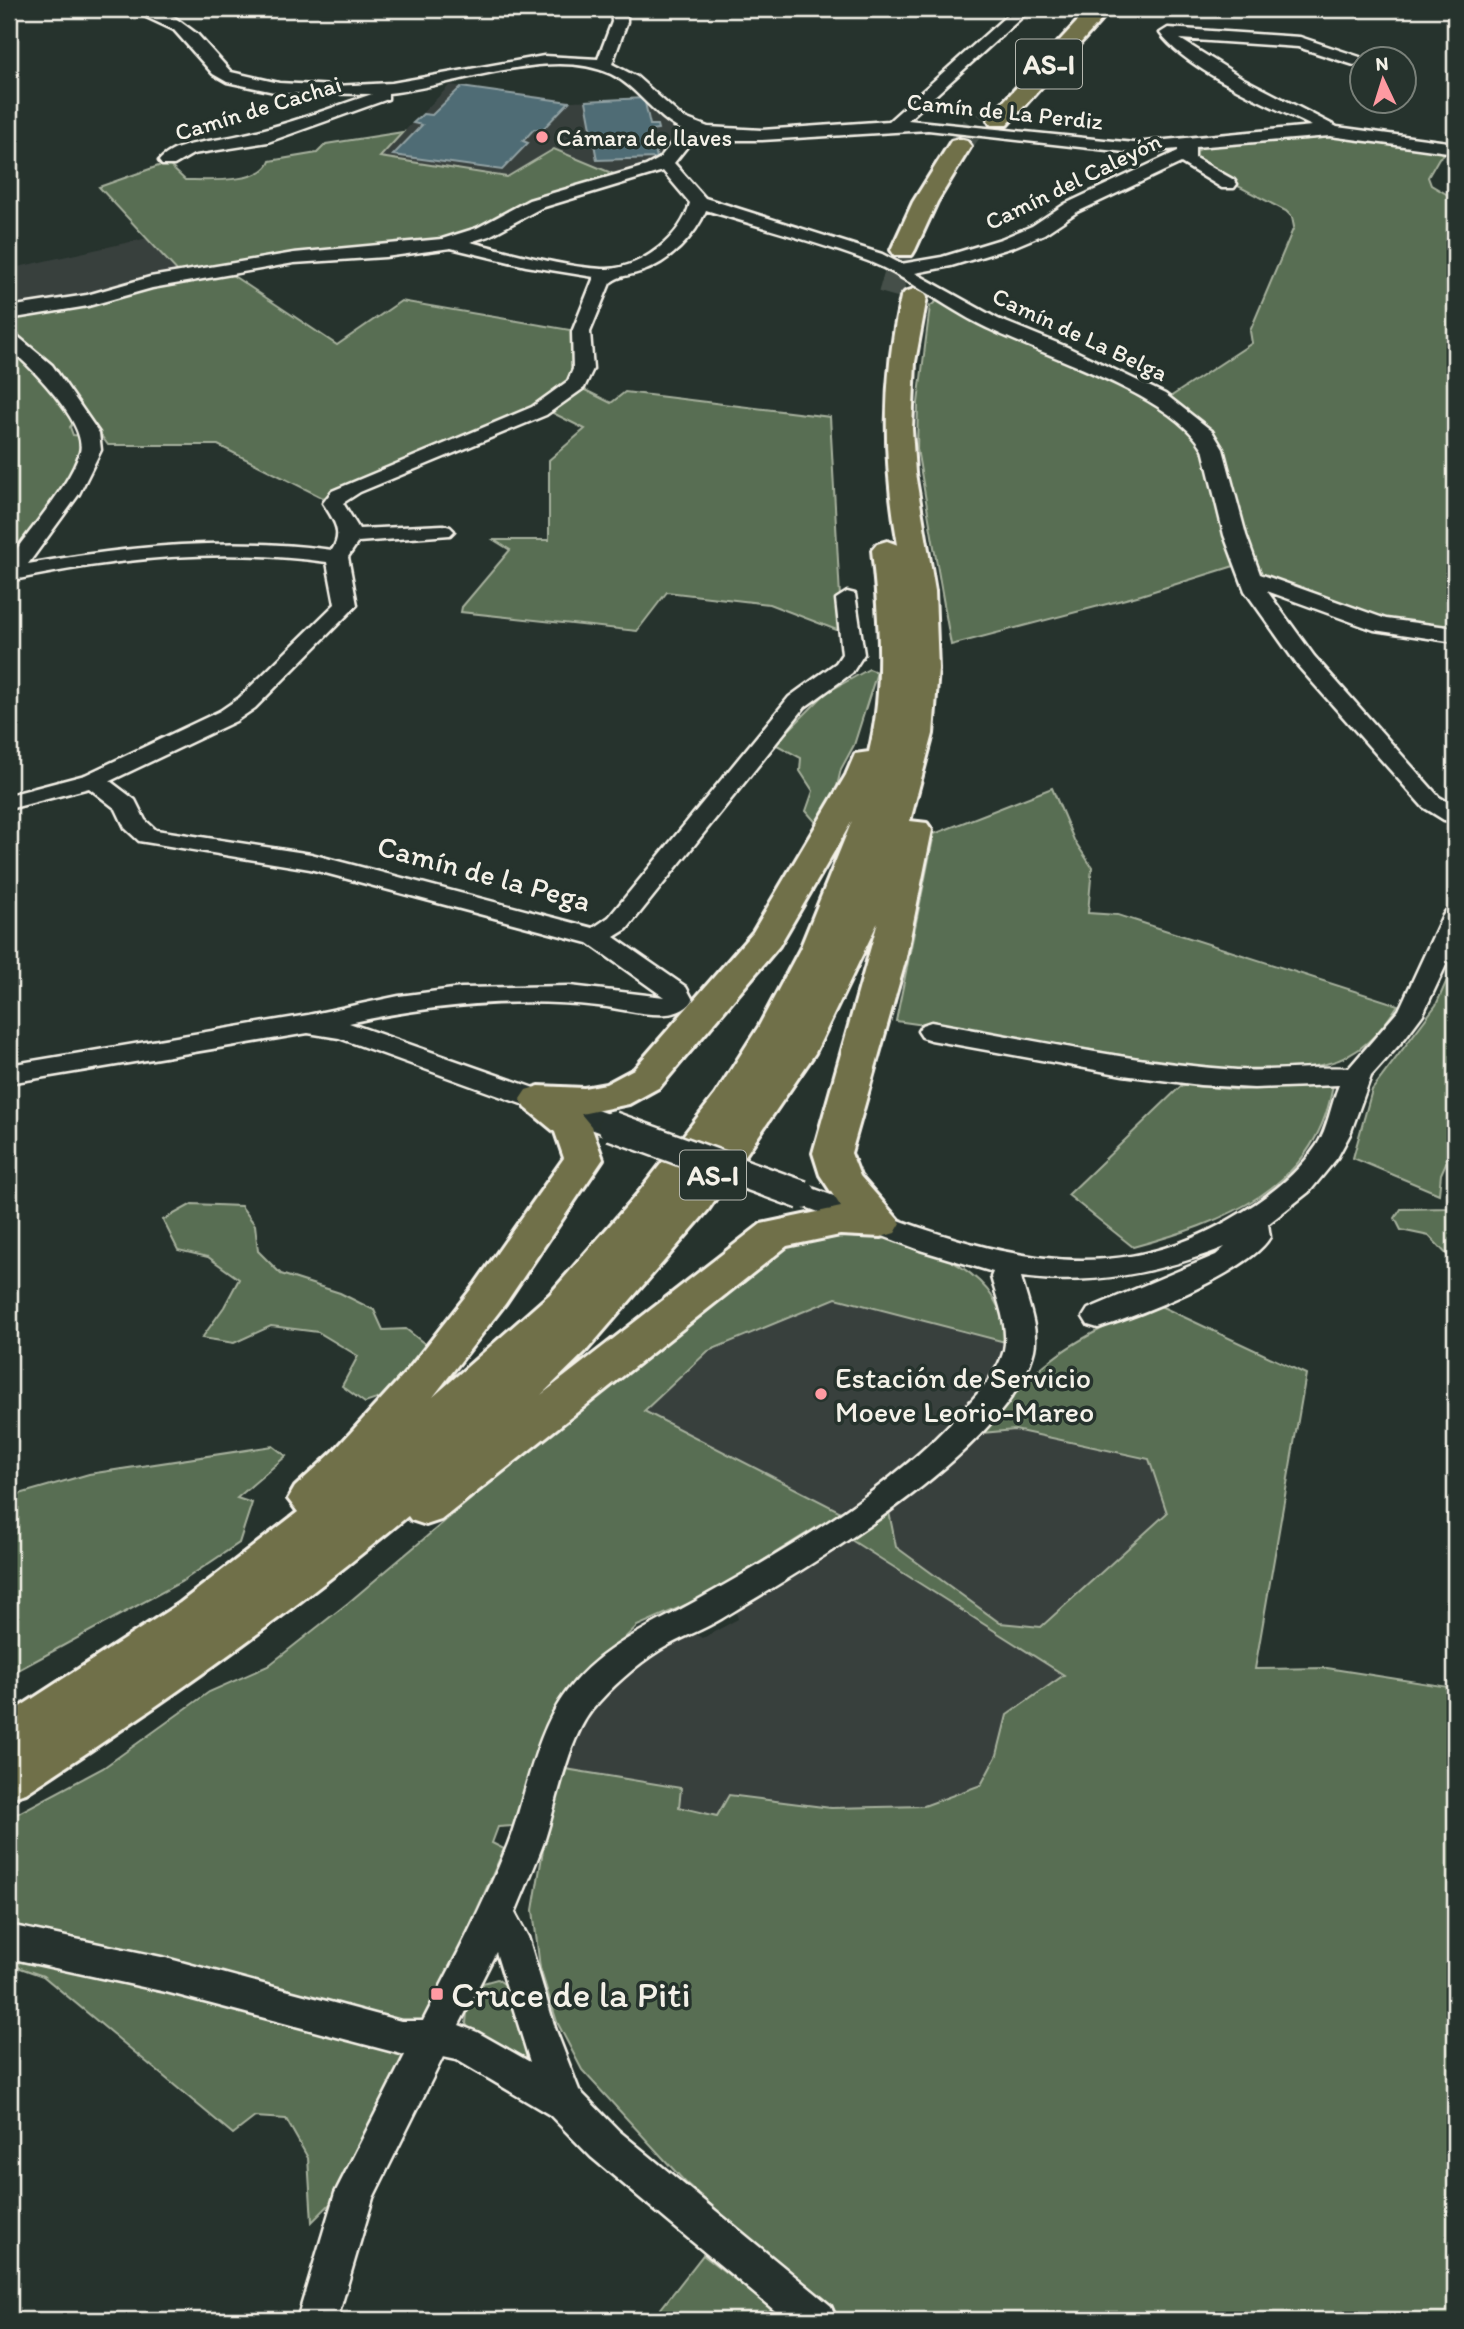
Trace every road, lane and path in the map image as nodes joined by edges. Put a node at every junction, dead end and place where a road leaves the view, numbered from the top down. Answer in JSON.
{"nodes":[{"id":1,"x":137,"y":9,"type":"edge"},
{"id":2,"x":619,"y":9,"type":"edge"},
{"id":3,"x":1023,"y":9,"type":"edge"},
{"id":4,"x":1080,"y":9,"type":"edge"},
{"id":5,"x":1100,"y":9,"type":"edge"},
{"id":6,"x":1331,"y":40,"type":"dead end"},
{"id":7,"x":1300,"y":42,"type":"junction"},
{"id":8,"x":1348,"y":58,"type":"edge"},
{"id":9,"x":604,"y":65,"type":"junction"},
{"id":10,"x":400,"y":87,"type":"junction"},
{"id":11,"x":894,"y":125,"type":"junction"},
{"id":12,"x":693,"y":128,"type":"junction"},
{"id":13,"x":1330,"y":131,"type":"junction"},
{"id":14,"x":969,"y":147,"type":"tunnel mouth"},
{"id":15,"x":1455,"y":148,"type":"edge"},
{"id":16,"x":1186,"y":150,"type":"junction"},
{"id":17,"x":168,"y":161,"type":"dead end"},
{"id":18,"x":665,"y":163,"type":"junction"},
{"id":19,"x":1228,"y":184,"type":"dead end"},
{"id":20,"x":699,"y":202,"type":"junction"},
{"id":21,"x":501,"y":223,"type":"junction"},
{"id":22,"x":452,"y":242,"type":"junction"},
{"id":23,"x":492,"y":251,"type":"junction"},
{"id":24,"x":907,"y":273,"type":"junction"},
{"id":25,"x":607,"y":274,"type":"junction"},
{"id":26,"x":9,"y":313,"type":"edge"},
{"id":27,"x":9,"y":339,"type":"edge"},
{"id":28,"x":443,"y":531,"type":"dead end"},
{"id":29,"x":351,"y":536,"type":"junction"},
{"id":30,"x":337,"y":557,"type":"junction"},
{"id":31,"x":10,"y":574,"type":"edge"},
{"id":32,"x":1249,"y":577,"type":"junction"},
{"id":33,"x":847,"y":599,"type":"dead end"},
{"id":34,"x":909,"y":629,"type":"junction"},
{"id":35,"x":1455,"y":635,"type":"edge"},
{"id":36,"x":93,"y":780,"type":"junction"},
{"id":37,"x":9,"y":802,"type":"edge"},
{"id":38,"x":1455,"y":816,"type":"edge"},
{"id":39,"x":1455,"y":916,"type":"edge"},
{"id":40,"x":597,"y":937,"type":"junction"},
{"id":41,"x":326,"y":1025,"type":"junction"},
{"id":42,"x":931,"y":1031,"type":"dead end"},
{"id":43,"x":9,"y":1074,"type":"edge"},
{"id":44,"x":1356,"y":1077,"type":"junction"},
{"id":45,"x":647,"y":1078,"type":"junction"},
{"id":46,"x":539,"y":1099,"type":"junction"},
{"id":47,"x":612,"y":1126,"type":"junction"},
{"id":48,"x":832,"y":1153,"type":"junction"},
{"id":49,"x":584,"y":1159,"type":"junction"},
{"id":50,"x":802,"y":1195,"type":"junction"},
{"id":51,"x":1253,"y":1221,"type":"junction"},
{"id":52,"x":881,"y":1223,"type":"junction"},
{"id":53,"x":775,"y":1234,"type":"junction"},
{"id":54,"x":1010,"y":1266,"type":"junction"},
{"id":55,"x":1098,"y":1317,"type":"dead end"},
{"id":56,"x":17,"y":1753,"type":"edge"},
{"id":57,"x":496,"y":1914,"type":"junction"},
{"id":58,"x":9,"y":1941,"type":"edge"},
{"id":59,"x":435,"y":2038,"type":"junction"},
{"id":60,"x":564,"y":2102,"type":"junction"},
{"id":61,"x":317,"y":2320,"type":"edge"},
{"id":62,"x":817,"y":2320,"type":"edge"}],
"edges":[{"from":1,"to":10,"type":"street","name":"Camín de La Perdiz"},
{"from":2,"to":9,"type":"street"},
{"from":3,"to":11,"type":"street"},
{"from":4,"to":5,"type":"highway","number":"AS-I"},
{"from":6,"to":7,"type":"street"},
{"from":7,"to":8,"type":"street"},
{"from":7,"to":13,"type":"street"},
{"from":9,"to":10,"type":"street","name":"Camín de La Perdiz"},
{"from":9,"to":12,"type":"street","name":"Camín de La Perdiz"},
{"from":10,"to":17,"type":"street","name":"Camín de Cachai"},
{"from":11,"to":12,"type":"street","name":"Camín de La Perdiz"},
{"from":11,"to":16,"type":"street","name":"Camín de La Perdiz"},
{"from":12,"to":18,"type":"street"},
{"from":13,"to":15,"type":"street","name":"Camín de La Perdiz"},
{"from":13,"to":16,"type":"street","name":"Camín de La Perdiz"},
{"from":14,"to":24,"type":"highway","number":"AS-I"},
{"from":16,"to":19,"type":"street"},
{"from":16,"to":24,"type":"street","name":"Camín del Caleyón"},
{"from":18,"to":20,"type":"street"},
{"from":18,"to":21,"type":"street"},
{"from":20,"to":24,"type":"street","name":"Camín de La Belga"},
{"from":20,"to":25,"type":"street"},
{"from":21,"to":22,"type":"street"},
{"from":21,"to":23,"type":"street"},
{"from":22,"to":23,"type":"street"},
{"from":22,"to":26,"type":"street"},
{"from":23,"to":25,"type":"street"},
{"from":24,"to":32,"type":"street","name":"Camín de La Belga"},
{"from":24,"to":34,"type":"highway","number":"AS-I"},
{"from":25,"to":29,"type":"street"},
{"from":27,"to":31,"type":"street"},
{"from":28,"to":29,"type":"street"},
{"from":29,"to":30,"type":"street"},
{"from":30,"to":31,"type":"street"},
{"from":30,"to":36,"type":"street"},
{"from":32,"to":35,"type":"street"},
{"from":32,"to":38,"type":"street","name":"Camín de La Belga"},
{"from":33,"to":40,"type":"street"},
{"from":34,"to":45,"type":"highway"},
{"from":34,"to":48,"type":"highway"},
{"from":34,"to":56,"type":"highway","number":"AS-I"},
{"from":36,"to":37,"type":"street"},
{"from":36,"to":40,"type":"street","name":"Camín de la Pega"},
{"from":39,"to":44,"type":"street"},
{"from":40,"to":41,"type":"street","name":"Camín de la Pega"},
{"from":41,"to":43,"type":"street"},
{"from":41,"to":46,"type":"street"},
{"from":42,"to":44,"type":"street"},
{"from":44,"to":51,"type":"street"},
{"from":45,"to":46,"type":"highway"},
{"from":45,"to":47,"type":"highway"},
{"from":46,"to":47,"type":"street"},
{"from":46,"to":49,"type":"highway"},
{"from":47,"to":49,"type":"highway"},
{"from":47,"to":50,"type":"street","bridge":true},
{"from":48,"to":50,"type":"highway"},
{"from":48,"to":52,"type":"highway"},
{"from":49,"to":56,"type":"highway"},
{"from":50,"to":52,"type":"street"},
{"from":50,"to":53,"type":"highway"},
{"from":51,"to":54,"type":"street"},
{"from":51,"to":55,"type":"street"},
{"from":52,"to":53,"type":"highway"},
{"from":52,"to":54,"type":"street"},
{"from":53,"to":56,"type":"highway"},
{"from":54,"to":57,"type":"street"},
{"from":57,"to":59,"type":"street"},
{"from":57,"to":60,"type":"street"},
{"from":58,"to":59,"type":"street"},
{"from":59,"to":60,"type":"street"},
{"from":59,"to":61,"type":"street"},
{"from":60,"to":62,"type":"street"}]}
